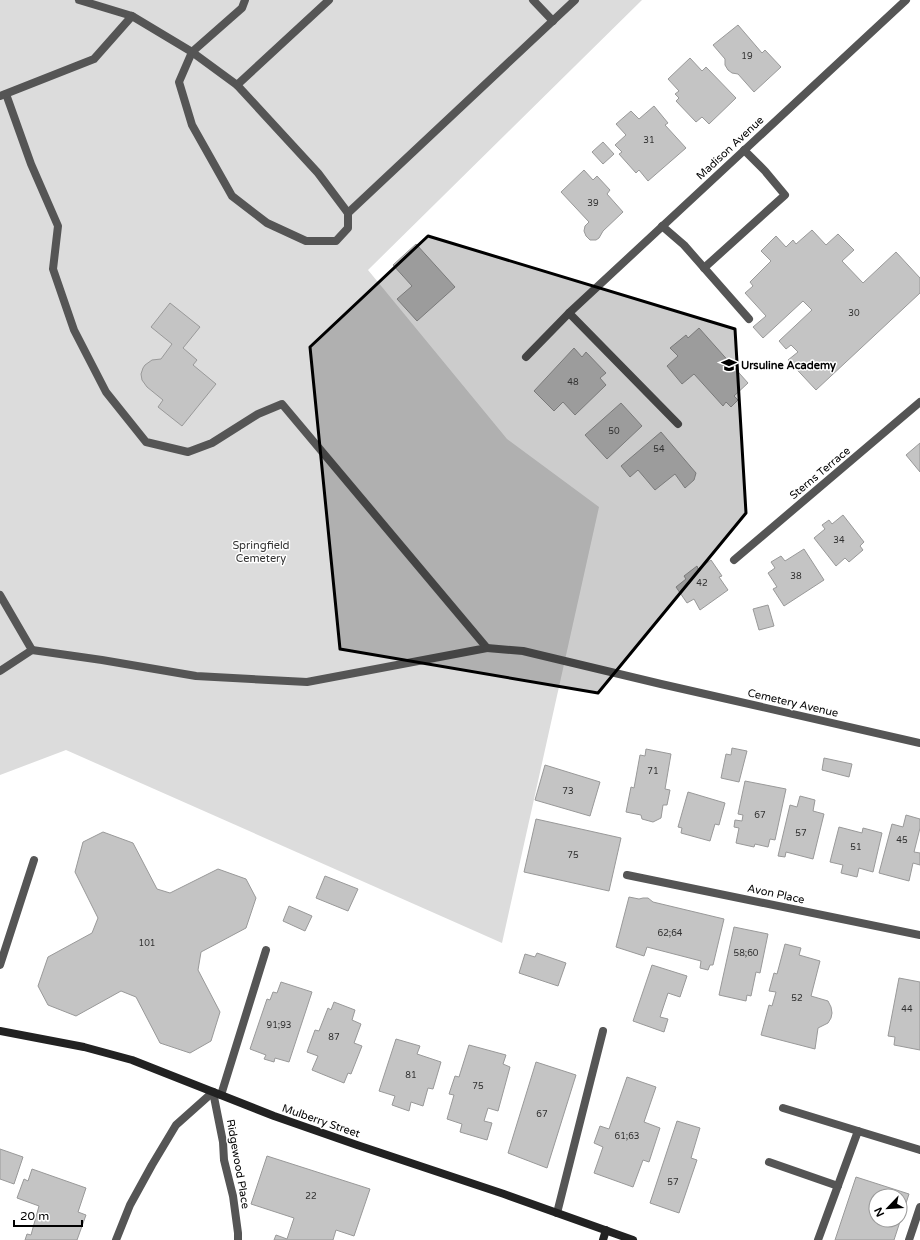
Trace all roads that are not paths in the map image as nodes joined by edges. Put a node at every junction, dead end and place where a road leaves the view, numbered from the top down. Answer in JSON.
{"nodes":[{"id":1,"x":79,"y":0,"type":"edge"},
{"id":2,"x":245,"y":0,"type":"edge"},
{"id":3,"x":329,"y":0,"type":"edge"},
{"id":4,"x":533,"y":0,"type":"edge"},
{"id":5,"x":575,"y":0,"type":"edge"},
{"id":6,"x":906,"y":0,"type":"edge"},
{"id":7,"x":132,"y":16,"type":"junction"},
{"id":8,"x":553,"y":21,"type":"junction"},
{"id":9,"x":192,"y":52,"type":"junction"},
{"id":10,"x":237,"y":85,"type":"junction"},
{"id":11,"x":3,"y":95,"type":"edge"},
{"id":12,"x":744,"y":150,"type":"junction"},
{"id":13,"x":348,"y":213,"type":"junction"},
{"id":14,"x":662,"y":226,"type":"junction"},
{"id":15,"x":704,"y":268,"type":"junction"},
{"id":16,"x":569,"y":313,"type":"junction"},
{"id":17,"x":749,"y":319,"type":"dead end"},
{"id":18,"x":526,"y":357,"type":"dead end"},
{"id":19,"x":920,"y":402,"type":"edge"},
{"id":20,"x":678,"y":424,"type":"dead end"},
{"id":21,"x":734,"y":560,"type":"dead end"},
{"id":22,"x":0,"y":595,"type":"edge"},
{"id":23,"x":487,"y":648,"type":"junction"},
{"id":24,"x":32,"y":650,"type":"junction"},
{"id":25,"x":0,"y":671,"type":"edge"},
{"id":26,"x":920,"y":743,"type":"edge"},
{"id":27,"x":34,"y":860,"type":"dead end"},
{"id":28,"x":627,"y":875,"type":"dead end"},
{"id":29,"x":920,"y":935,"type":"edge"},
{"id":30,"x":266,"y":950,"type":"dead end"},
{"id":31,"x":0,"y":965,"type":"edge"},
{"id":32,"x":0,"y":1031,"type":"edge"},
{"id":33,"x":603,"y":1031,"type":"dead end"},
{"id":34,"x":217,"y":1094,"type":"junction"},
{"id":35,"x":783,"y":1108,"type":"dead end"},
{"id":36,"x":858,"y":1131,"type":"junction"},
{"id":37,"x":920,"y":1150,"type":"edge"},
{"id":38,"x":769,"y":1162,"type":"dead end"},
{"id":39,"x":838,"y":1186,"type":"junction"},
{"id":40,"x":920,"y":1207,"type":"edge"},
{"id":41,"x":557,"y":1213,"type":"junction"},
{"id":42,"x":606,"y":1230,"type":"junction"},
{"id":43,"x":116,"y":1240,"type":"edge"},
{"id":44,"x":238,"y":1240,"type":"edge"},
{"id":45,"x":603,"y":1240,"type":"edge"},
{"id":46,"x":633,"y":1240,"type":"edge"},
{"id":47,"x":818,"y":1240,"type":"edge"},
{"id":48,"x":909,"y":1240,"type":"edge"}],
"edges":[{"from":1,"to":7,"type":"street"},
{"from":2,"to":9,"type":"street"},
{"from":3,"to":10,"type":"street"},
{"from":4,"to":8,"type":"street"},
{"from":5,"to":8,"type":"street"},
{"from":6,"to":12,"type":"street","name":"Madison Avenue"},
{"from":7,"to":9,"type":"street"},
{"from":7,"to":11,"type":"street"},
{"from":8,"to":13,"type":"street"},
{"from":9,"to":10,"type":"street"},
{"from":9,"to":13,"type":"street"},
{"from":10,"to":13,"type":"street"},
{"from":11,"to":23,"type":"street"},
{"from":12,"to":14,"type":"street","name":"Madison Avenue"},
{"from":12,"to":15,"type":"street"},
{"from":14,"to":15,"type":"street"},
{"from":14,"to":16,"type":"street","name":"Madison Avenue"},
{"from":15,"to":17,"type":"street"},
{"from":16,"to":18,"type":"street","name":"Madison Avenue"},
{"from":16,"to":20,"type":"street"},
{"from":19,"to":21,"type":"street","name":"Sterns Terrace"},
{"from":22,"to":24,"type":"street"},
{"from":23,"to":24,"type":"street","name":"Cemetery Avenue"},
{"from":23,"to":26,"type":"street","name":"Cemetery Avenue"},
{"from":24,"to":25,"type":"street"},
{"from":27,"to":31,"type":"street"},
{"from":28,"to":29,"type":"street","name":"Avon Place"},
{"from":30,"to":34,"type":"street"},
{"from":32,"to":34,"type":"street","name":"Mulberry Street"},
{"from":33,"to":41,"type":"street"},
{"from":34,"to":41,"type":"street","name":"Mulberry Street"},
{"from":34,"to":43,"type":"street"},
{"from":34,"to":44,"type":"street","name":"Ridgewood Place"},
{"from":35,"to":36,"type":"street"},
{"from":36,"to":37,"type":"street"},
{"from":36,"to":39,"type":"street"},
{"from":38,"to":39,"type":"street"},
{"from":39,"to":47,"type":"street"},
{"from":40,"to":48,"type":"street"},
{"from":41,"to":42,"type":"street","name":"Mulberry Street"},
{"from":42,"to":45,"type":"street"},
{"from":42,"to":46,"type":"street","name":"Mulberry Street"}]}
